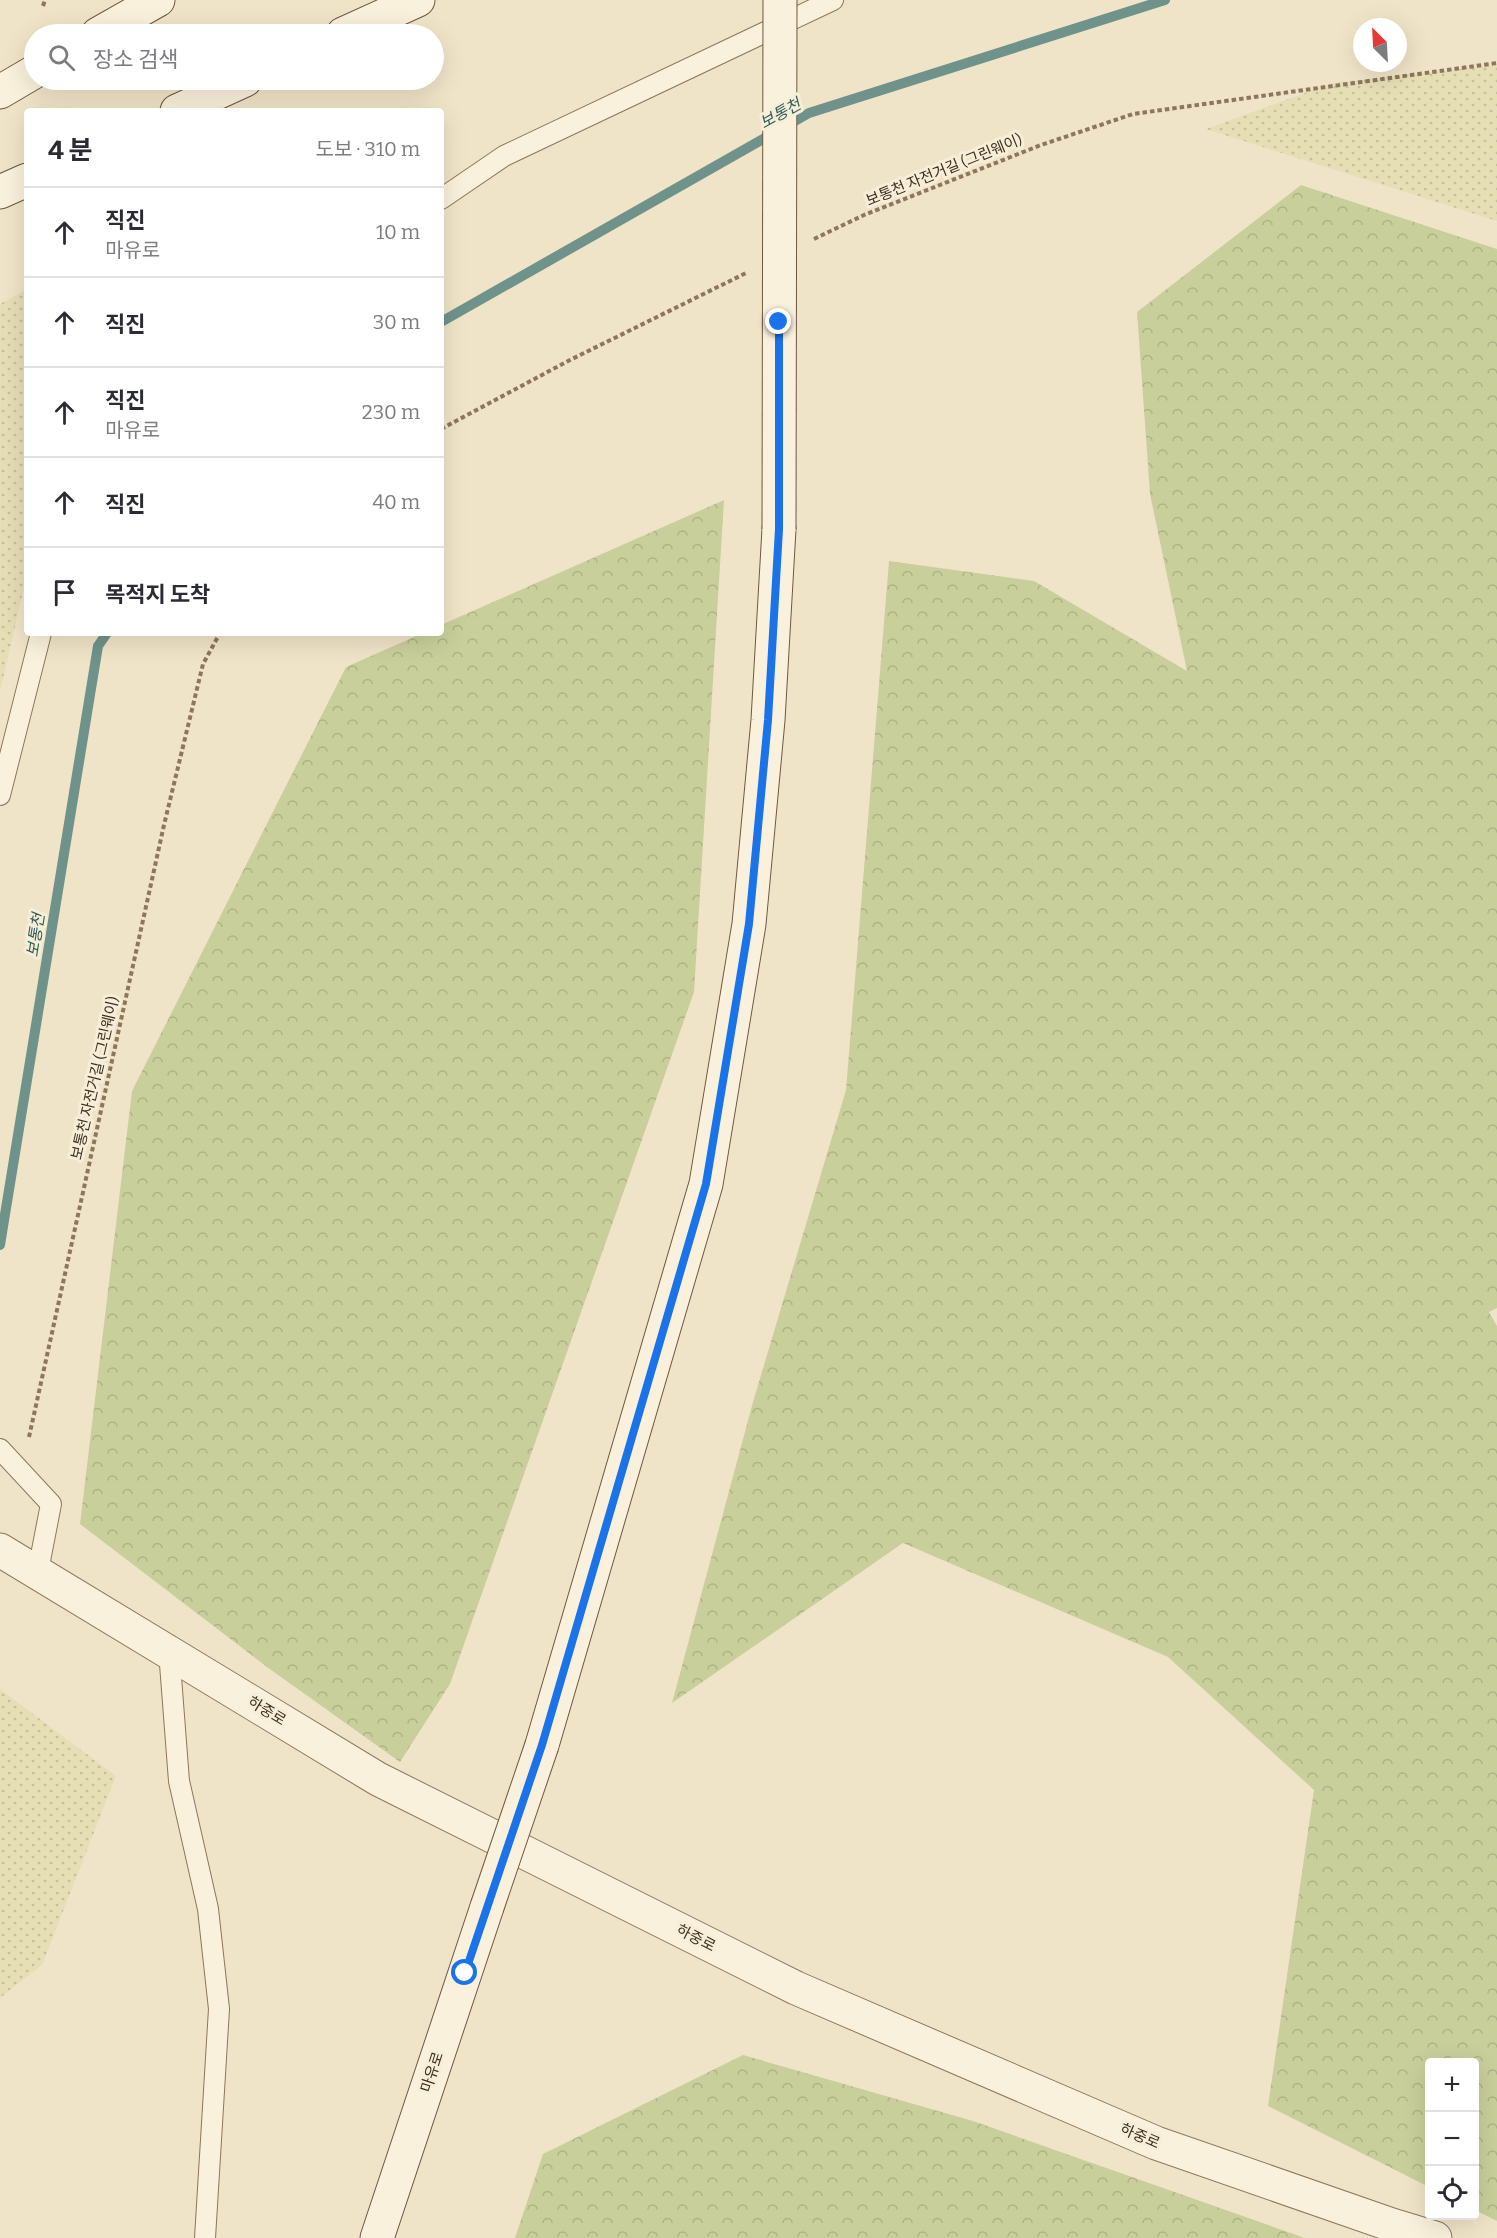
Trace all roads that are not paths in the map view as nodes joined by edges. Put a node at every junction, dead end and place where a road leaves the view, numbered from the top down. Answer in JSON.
{"nodes":[{"id":1,"x":158,"y":0,"type":"edge"},
{"id":2,"x":418,"y":0,"type":"edge"},
{"id":3,"x":780,"y":0,"type":"edge"},
{"id":4,"x":833,"y":0,"type":"edge"},
{"id":5,"x":116,"y":24,"type":"edge"},
{"id":6,"x":365,"y":24,"type":"edge"},
{"id":7,"x":24,"y":78,"type":"edge"},
{"id":8,"x":223,"y":90,"type":"edge"},
{"id":9,"x":0,"y":92,"type":"edge"},
{"id":10,"x":184,"y":108,"type":"edge"},
{"id":11,"x":24,"y":181,"type":"edge"},
{"id":12,"x":0,"y":192,"type":"edge"},
{"id":13,"x":444,"y":197,"type":"edge"},
{"id":14,"x":40,"y":636,"type":"edge"},
{"id":15,"x":0,"y":795,"type":"edge"},
{"id":16,"x":1,"y":1451,"type":"edge"},
{"id":17,"x":0,"y":1550,"type":"edge"},
{"id":18,"x":38,"y":1571,"type":"junction"},
{"id":19,"x":169,"y":1651,"type":"junction"},
{"id":20,"x":205,"y":2238,"type":"edge"},
{"id":21,"x":377,"y":2238,"type":"edge"},
{"id":22,"x":1435,"y":2238,"type":"edge"}],
"edges":[{"from":1,"to":5,"type":"main road"},
{"from":2,"to":6,"type":"main road"},
{"from":3,"to":21,"type":"main road","name":"마유로","bridge":true},
{"from":4,"to":13,"type":"lane"},
{"from":7,"to":9,"type":"main road"},
{"from":8,"to":10,"type":"main road"},
{"from":11,"to":12,"type":"main road"},
{"from":14,"to":15,"type":"lane"},
{"from":16,"to":18,"type":"lane"},
{"from":17,"to":18,"type":"main road","name":"하중로"},
{"from":18,"to":19,"type":"main road","name":"하중로"},
{"from":19,"to":20,"type":"lane"},
{"from":19,"to":22,"type":"main road","name":"하중로"}]}
